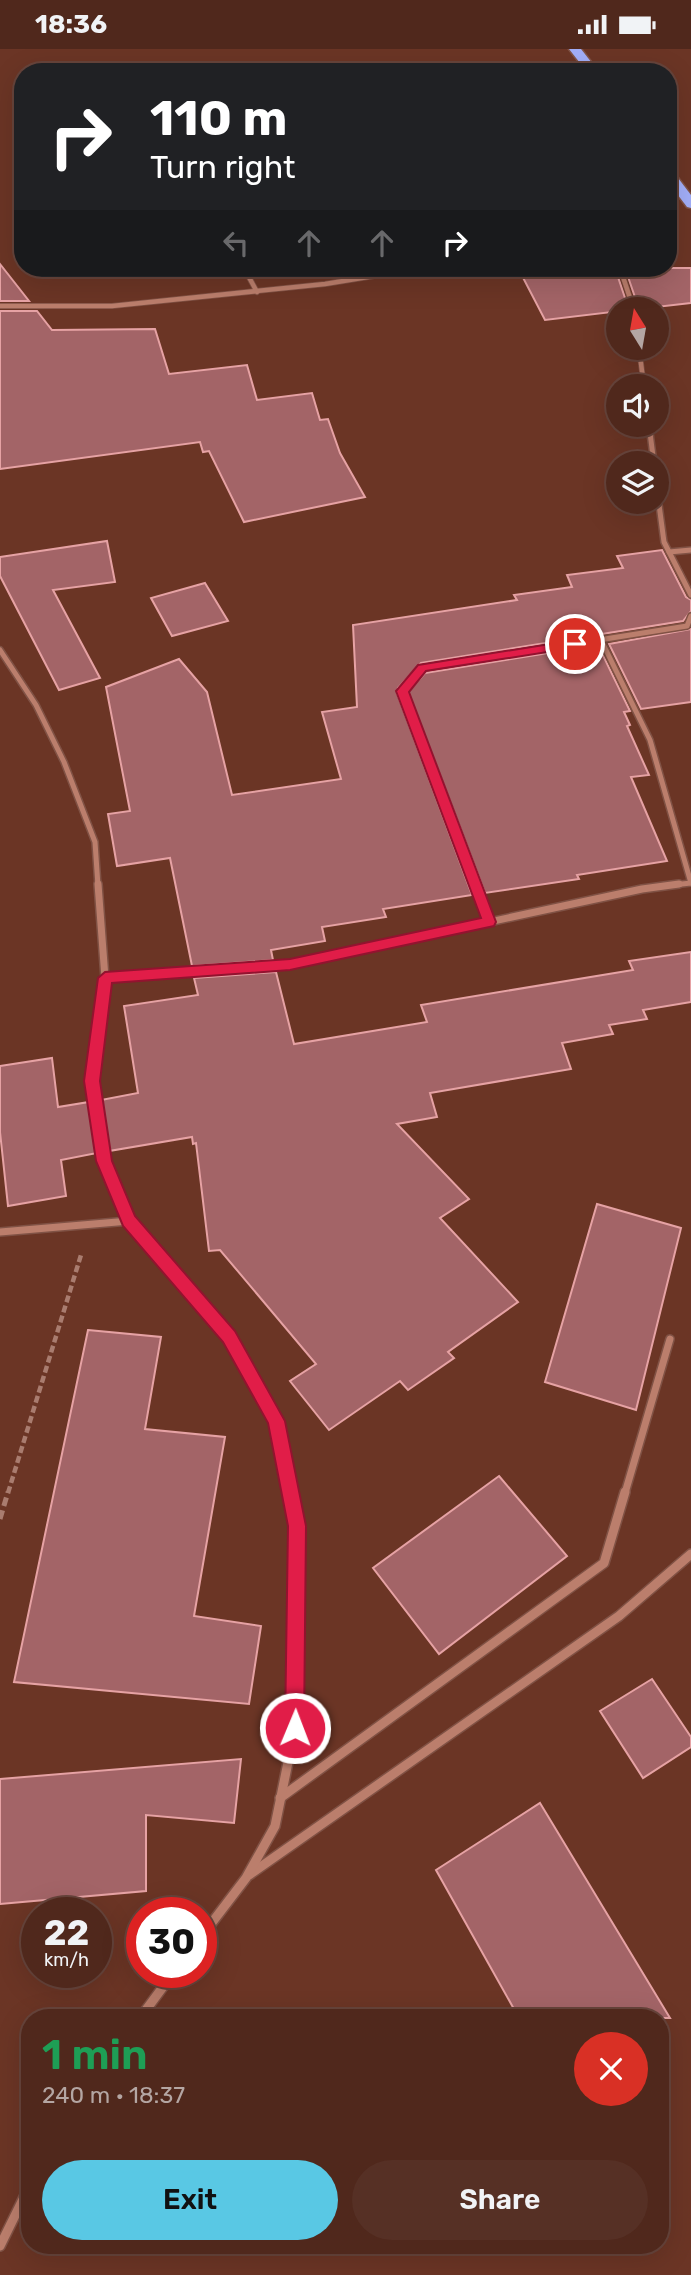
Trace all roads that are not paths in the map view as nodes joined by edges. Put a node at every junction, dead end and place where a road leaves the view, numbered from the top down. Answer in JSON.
{"nodes":[{"id":1,"x":575,"y":49,"type":"edge"},
{"id":2,"x":586,"y":63,"type":"edge"},
{"id":3,"x":677,"y":185,"type":"edge"},
{"id":4,"x":691,"y":204,"type":"edge"},
{"id":5,"x":249,"y":277,"type":"edge"},
{"id":6,"x":368,"y":277,"type":"edge"},
{"id":7,"x":623,"y":277,"type":"edge"},
{"id":8,"x":257,"y":292,"type":"junction"},
{"id":9,"x":630,"y":297,"type":"edge"},
{"id":10,"x":0,"y":306,"type":"edge"},
{"id":11,"x":660,"y":514,"type":"edge"},
{"id":12,"x":691,"y":550,"type":"edge"},
{"id":13,"x":669,"y":552,"type":"junction"},
{"id":14,"x":691,"y":595,"type":"edge"},
{"id":15,"x":691,"y":616,"type":"edge"},
{"id":16,"x":600,"y":640,"type":"junction"},
{"id":17,"x":0,"y":650,"type":"edge"},
{"id":18,"x":691,"y":883,"type":"edge"},
{"id":19,"x":489,"y":922,"type":"junction"},
{"id":20,"x":105,"y":978,"type":"junction"},
{"id":21,"x":129,"y":1221,"type":"junction"},
{"id":22,"x":0,"y":1232,"type":"edge"},
{"id":23,"x":670,"y":1339,"type":"dead end"},
{"id":24,"x":691,"y":1553,"type":"edge"},
{"id":25,"x":279,"y":1798,"type":"junction"},
{"id":26,"x":246,"y":1878,"type":"junction"},
{"id":27,"x":217,"y":1916,"type":"edge"},
{"id":28,"x":162,"y":1988,"type":"edge"},
{"id":29,"x":147,"y":2009,"type":"edge"},
{"id":30,"x":21,"y":2203,"type":"edge"},
{"id":31,"x":0,"y":2246,"type":"edge"}],
"edges":[{"from":1,"to":2,"type":"highway"},
{"from":3,"to":4,"type":"highway"},
{"from":5,"to":8,"type":"street"},
{"from":6,"to":8,"type":"street"},
{"from":7,"to":9,"type":"street"},
{"from":8,"to":10,"type":"street"},
{"from":11,"to":13,"type":"street"},
{"from":12,"to":13,"type":"street"},
{"from":13,"to":14,"type":"street"},
{"from":15,"to":16,"type":"street"},
{"from":16,"to":18,"type":"street"},
{"from":16,"to":19,"type":"street"},
{"from":17,"to":20,"type":"street"},
{"from":18,"to":19,"type":"street"},
{"from":19,"to":20,"type":"street"},
{"from":20,"to":21,"type":"street"},
{"from":21,"to":22,"type":"street"},
{"from":21,"to":25,"type":"street"},
{"from":23,"to":25,"type":"street"},
{"from":24,"to":26,"type":"street"},
{"from":25,"to":26,"type":"street"},
{"from":26,"to":27,"type":"street"},
{"from":28,"to":29,"type":"street"},
{"from":30,"to":31,"type":"street"}]}
